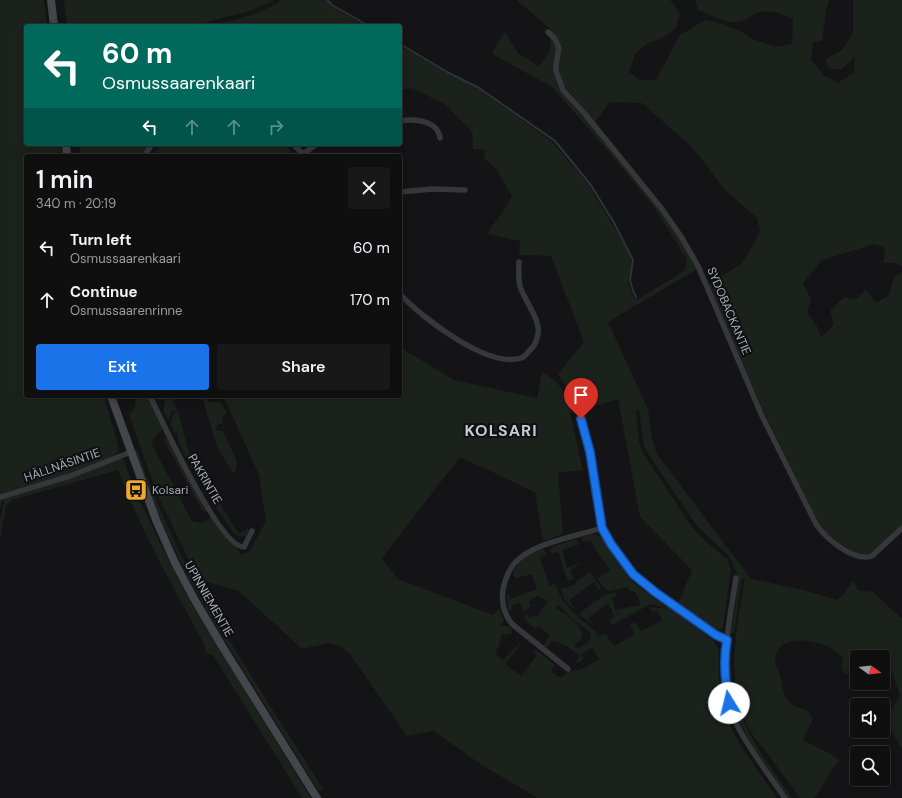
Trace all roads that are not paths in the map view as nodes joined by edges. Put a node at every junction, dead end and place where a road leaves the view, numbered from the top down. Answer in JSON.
{"nodes":[{"id":1,"x":51,"y":0,"type":"edge"},
{"id":2,"x":54,"y":24,"type":"edge"},
{"id":3,"x":548,"y":32,"type":"dead end"},
{"id":4,"x":402,"y":121,"type":"edge"},
{"id":5,"x":440,"y":138,"type":"dead end"},
{"id":6,"x":295,"y":146,"type":"edge"},
{"id":7,"x":315,"y":146,"type":"edge"},
{"id":8,"x":303,"y":154,"type":"edge"},
{"id":9,"x":305,"y":154,"type":"edge"},
{"id":10,"x":465,"y":190,"type":"dead end"},
{"id":11,"x":402,"y":192,"type":"edge"},
{"id":12,"x":519,"y":262,"type":"dead end"},
{"id":13,"x":402,"y":296,"type":"edge"},
{"id":14,"x":112,"y":398,"type":"edge"},
{"id":15,"x":151,"y":398,"type":"edge"},
{"id":16,"x":581,"y":419,"type":"dead end"},
{"id":17,"x":131,"y":452,"type":"junction"},
{"id":18,"x":0,"y":497,"type":"edge"},
{"id":19,"x":602,"y":528,"type":"junction"},
{"id":20,"x":902,"y":528,"type":"edge"},
{"id":21,"x":252,"y":531,"type":"dead end"},
{"id":22,"x":736,"y":578,"type":"dead end"},
{"id":23,"x":727,"y":640,"type":"junction"},
{"id":24,"x":568,"y":669,"type":"dead end"},
{"id":25,"x":317,"y":798,"type":"edge"},
{"id":26,"x":785,"y":798,"type":"edge"}],
"edges":[{"from":1,"to":2,"type":"main road"},
{"from":3,"to":20,"type":"street","name":"SYDOBACKANTIE"},
{"from":4,"to":5,"type":"street"},
{"from":6,"to":8,"type":"street"},
{"from":7,"to":9,"type":"street"},
{"from":10,"to":11,"type":"street"},
{"from":12,"to":13,"type":"street"},
{"from":14,"to":17,"type":"main road","name":"UPINNIEMENTIE"},
{"from":15,"to":21,"type":"street","name":"PAKRINTIE"},
{"from":16,"to":19,"type":"street"},
{"from":17,"to":18,"type":"street","name":"HÄLLNÄSINTIE"},
{"from":17,"to":25,"type":"main road","name":"UPINNIEMENTIE"},
{"from":19,"to":23,"type":"street"},
{"from":19,"to":24,"type":"street"},
{"from":22,"to":23,"type":"street"},
{"from":23,"to":26,"type":"street"}]}
